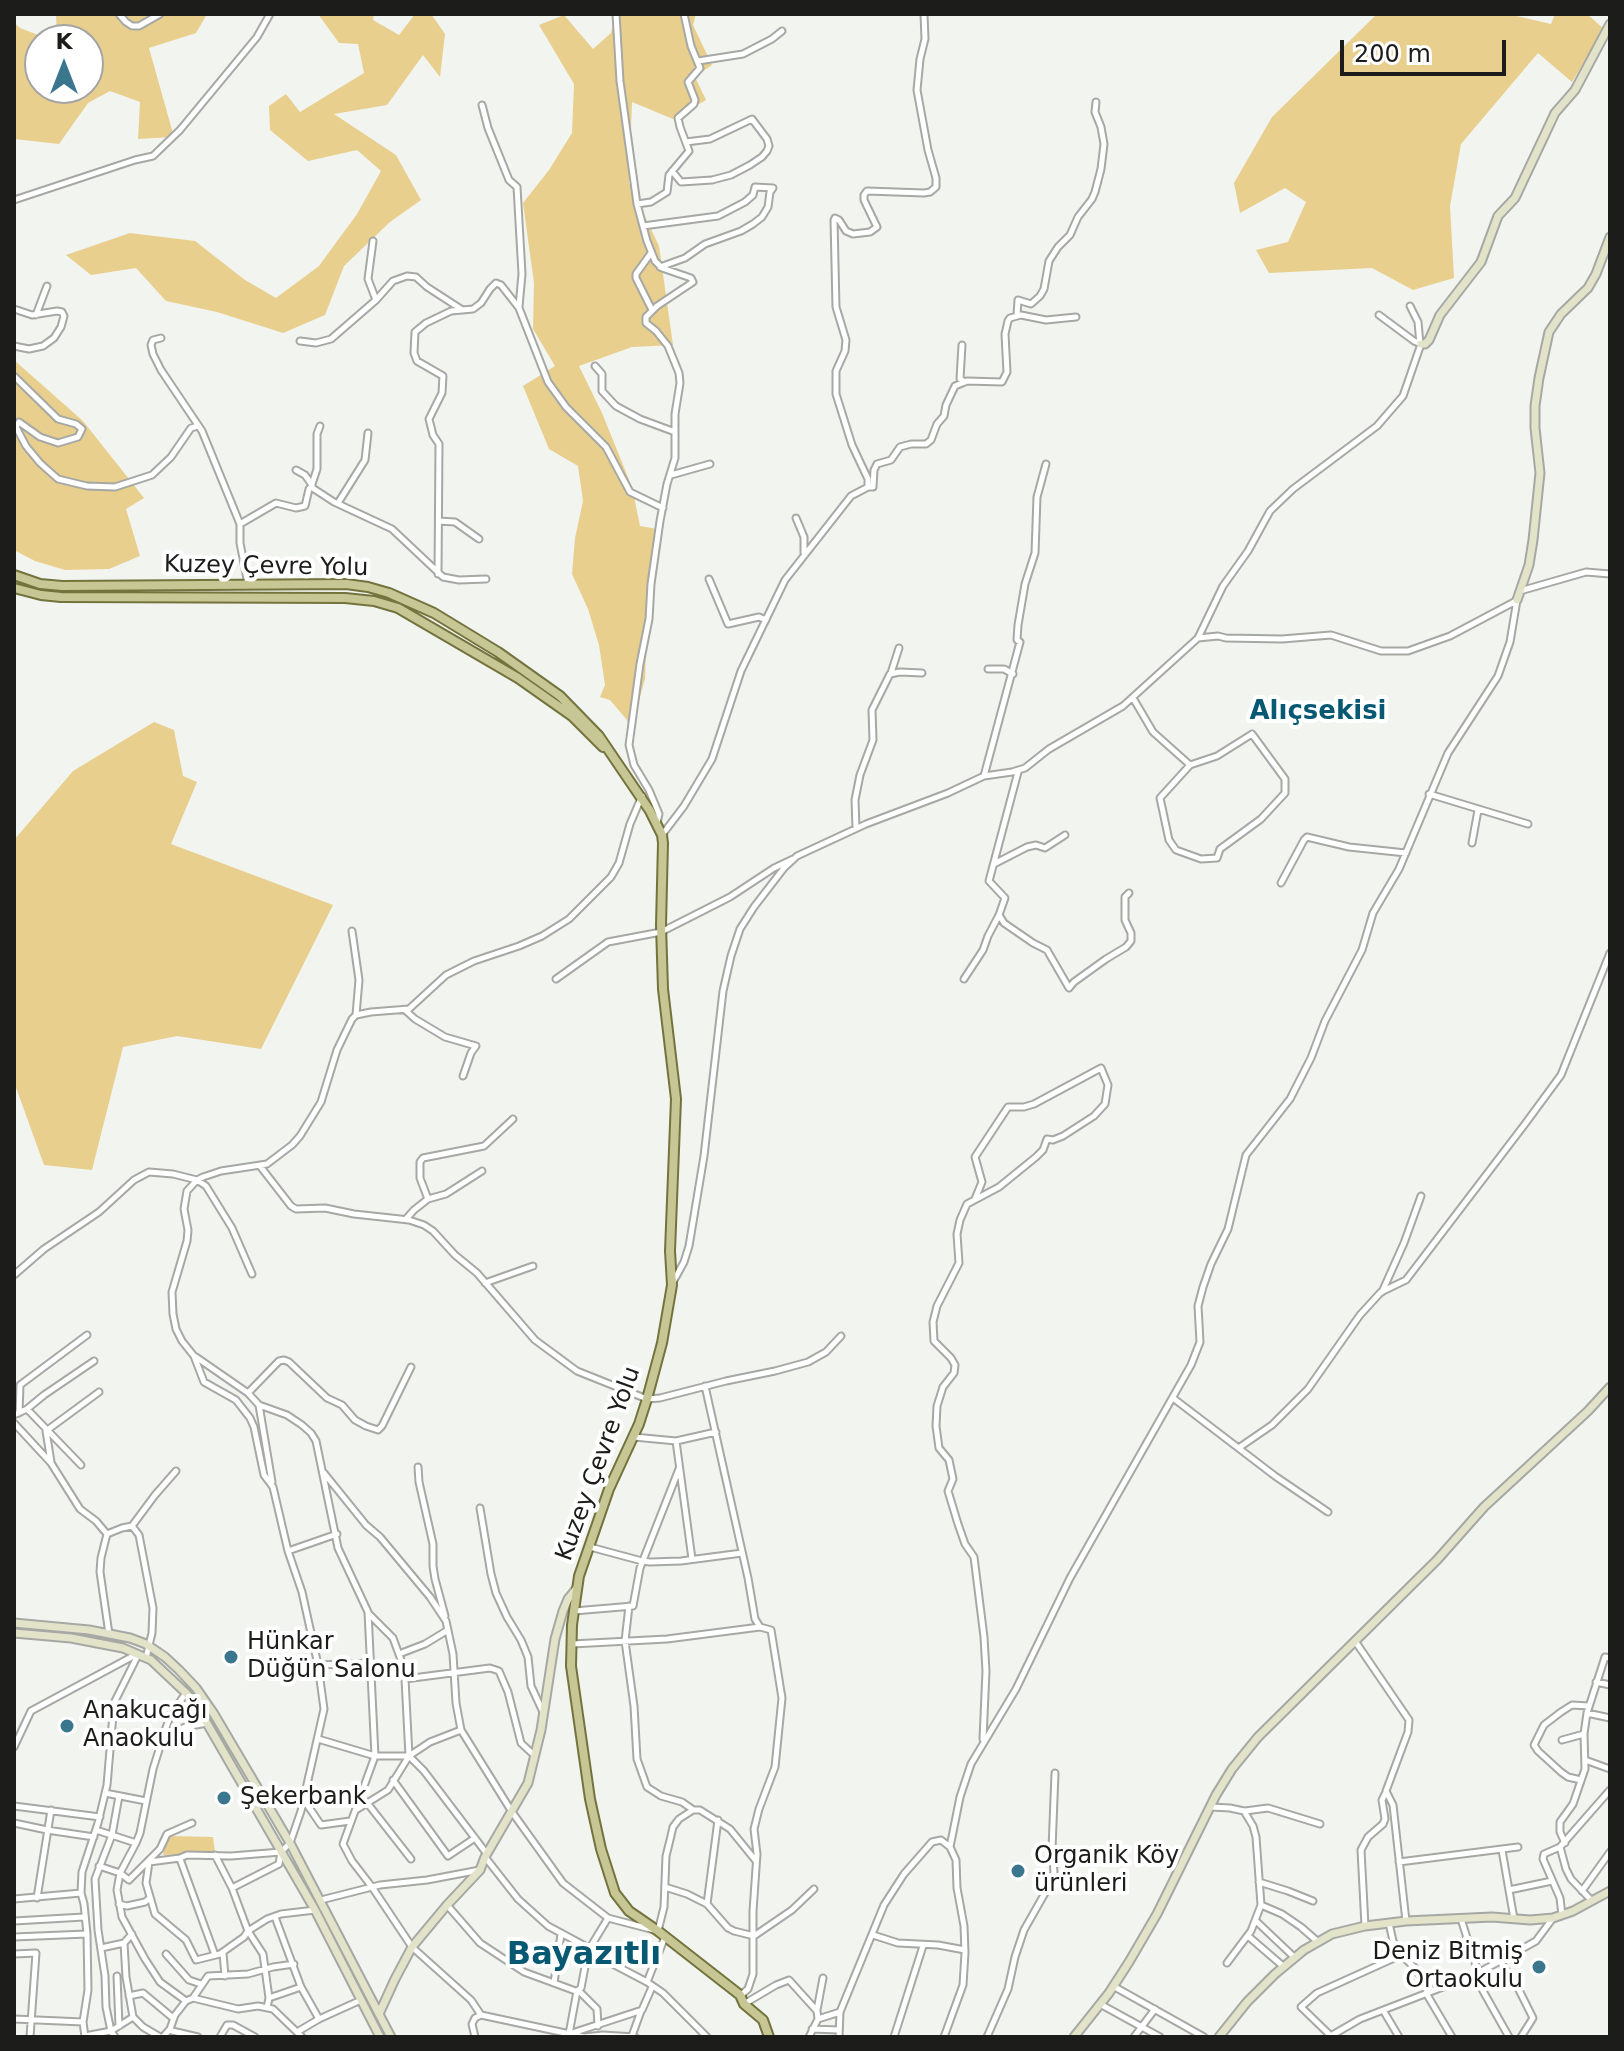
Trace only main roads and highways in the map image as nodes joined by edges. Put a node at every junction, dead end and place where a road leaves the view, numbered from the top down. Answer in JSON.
{"nodes":[{"id":1,"x":14,"y":575,"type":"edge"},
{"id":2,"x":14,"y":588,"type":"edge"},
{"id":3,"x":609,"y":751,"type":"junction"},
{"id":4,"x":769,"y":2037,"type":"edge"}],
"edges":[{"from":1,"to":3,"type":"main road","name":"Kuzey Çevre Yolu"},
{"from":2,"to":3,"type":"main road","name":"Kuzey Çevre Yolu"},
{"from":3,"to":4,"type":"main road","name":"Kuzey Çevre Yolu"}]}
